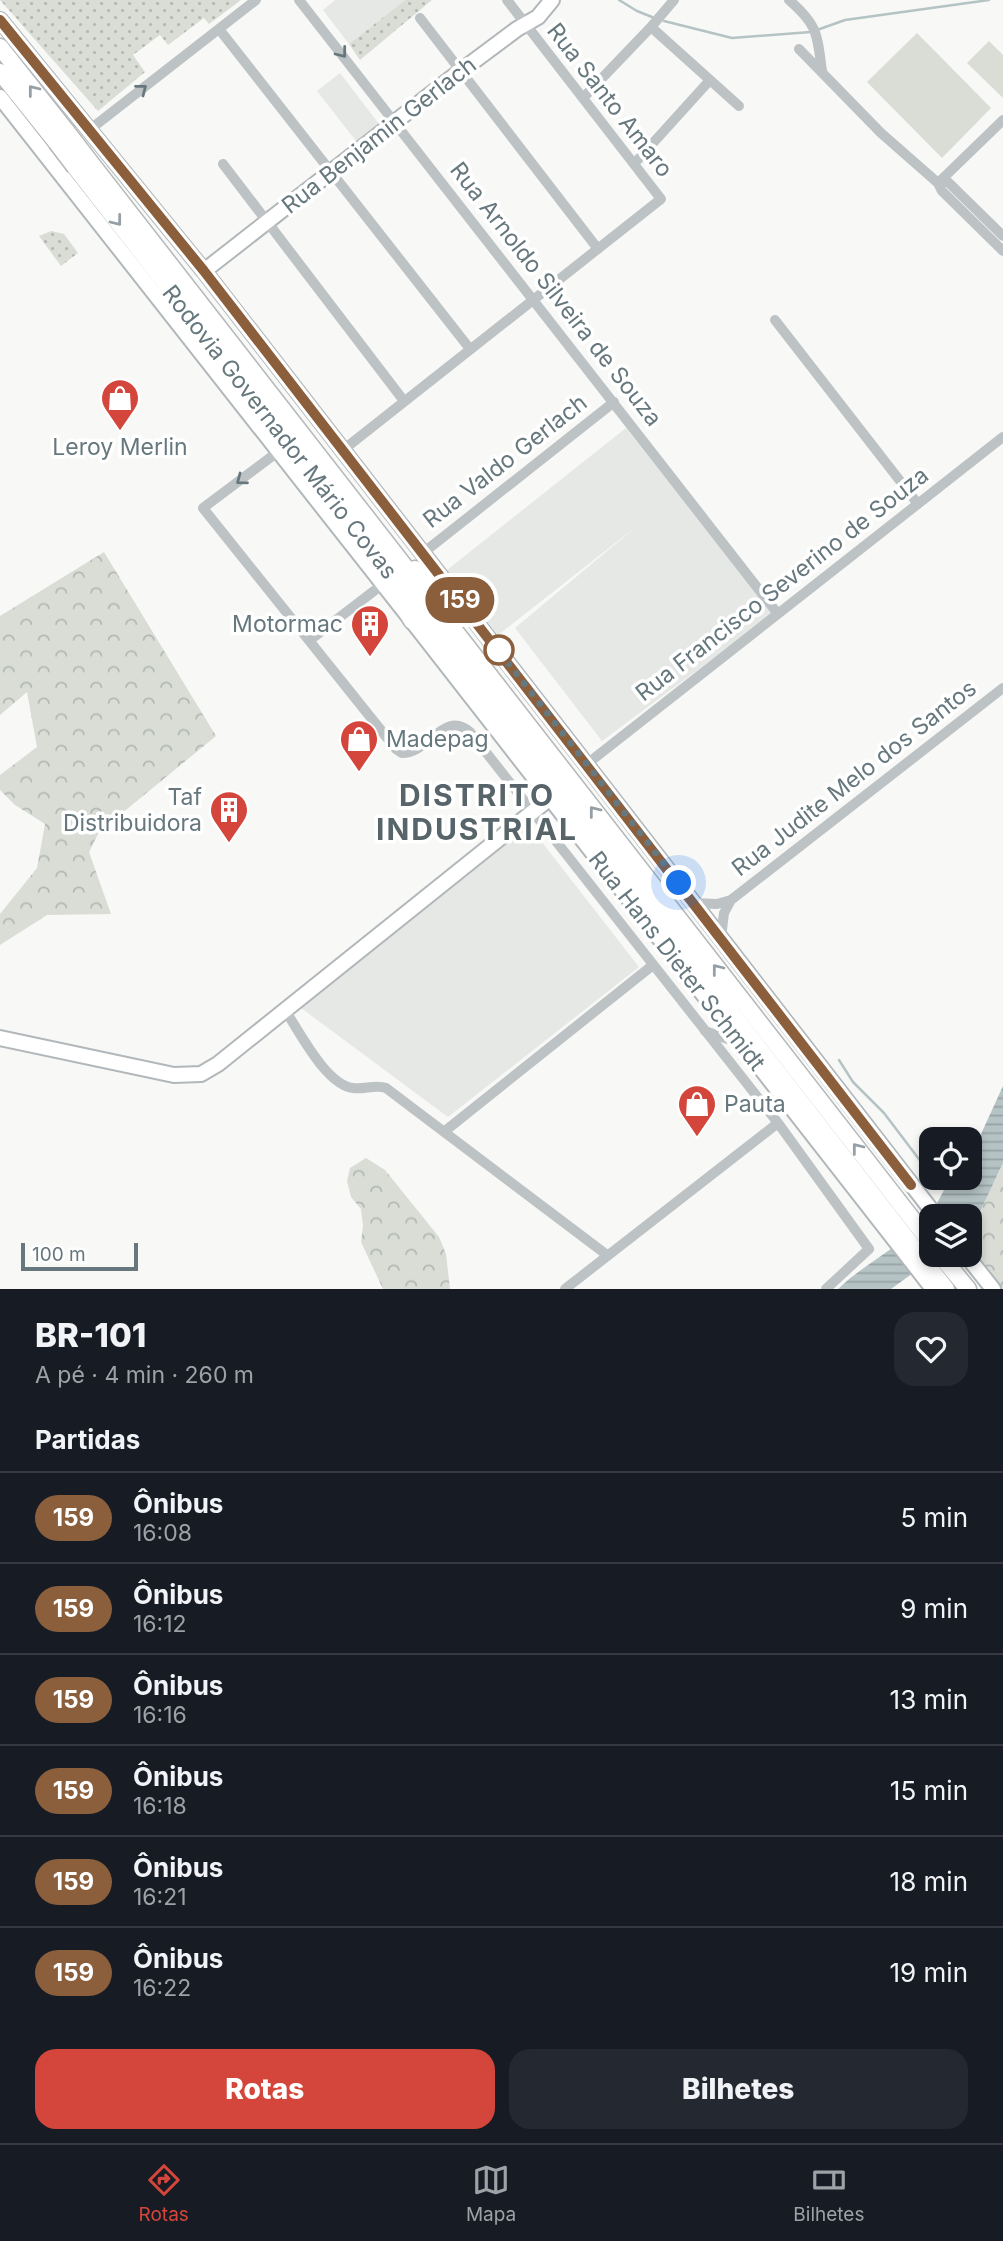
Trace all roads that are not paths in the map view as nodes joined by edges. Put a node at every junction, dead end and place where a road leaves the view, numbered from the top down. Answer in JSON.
{"nodes":[{"id":1,"x":256,"y":0,"type":"edge"},
{"id":2,"x":299,"y":0,"type":"edge"},
{"id":3,"x":507,"y":0,"type":"edge"},
{"id":4,"x":552,"y":0,"type":"edge"},
{"id":5,"x":674,"y":0,"type":"edge"},
{"id":6,"x":789,"y":0,"type":"edge"},
{"id":7,"x":419,"y":18,"type":"dead end"},
{"id":8,"x":0,"y":20,"type":"edge"},
{"id":9,"x":526,"y":26,"type":"junction"},
{"id":10,"x":651,"y":27,"type":"junction"},
{"id":11,"x":219,"y":29,"type":"junction"},
{"id":12,"x":0,"y":47,"type":"edge"},
{"id":13,"x":799,"y":49,"type":"dead end"},
{"id":14,"x":460,"y":71,"type":"junction"},
{"id":15,"x":822,"y":71,"type":"junction"},
{"id":16,"x":0,"y":72,"type":"edge"},
{"id":17,"x":710,"y":80,"type":"junction"},
{"id":18,"x":0,"y":97,"type":"edge"},
{"id":19,"x":583,"y":98,"type":"junction"},
{"id":20,"x":739,"y":106,"type":"dead end"},
{"id":21,"x":1003,"y":120,"type":"edge"},
{"id":22,"x":396,"y":121,"type":"junction"},
{"id":23,"x":88,"y":131,"type":"junction"},
{"id":24,"x":61,"y":137,"type":"junction"},
{"id":25,"x":50,"y":162,"type":"junction"},
{"id":26,"x":81,"y":162,"type":"junction"},
{"id":27,"x":223,"y":164,"type":"dead end"},
{"id":28,"x":634,"y":164,"type":"junction"},
{"id":29,"x":331,"y":172,"type":"junction"},
{"id":30,"x":939,"y":183,"type":"junction"},
{"id":31,"x":267,"y":222,"type":"junction"},
{"id":32,"x":1002,"y":243,"type":"edge"},
{"id":33,"x":598,"y":249,"type":"junction"},
{"id":34,"x":204,"y":271,"type":"junction"},
{"id":35,"x":534,"y":299,"type":"junction"},
{"id":36,"x":775,"y":320,"type":"dead end"},
{"id":37,"x":470,"y":349,"type":"junction"},
{"id":38,"x":404,"y":401,"type":"junction"},
{"id":39,"x":614,"y":402,"type":"junction"},
{"id":40,"x":1003,"y":438,"type":"edge"},
{"id":41,"x":343,"y":450,"type":"junction"},
{"id":42,"x":279,"y":452,"type":"junction"},
{"id":43,"x":918,"y":504,"type":"junction"},
{"id":44,"x":363,"y":539,"type":"junction"},
{"id":45,"x":423,"y":553,"type":"junction"},
{"id":46,"x":396,"y":555,"type":"junction"},
{"id":47,"x":383,"y":584,"type":"junction"},
{"id":48,"x":778,"y":614,"type":"junction"},
{"id":49,"x":474,"y":618,"type":"junction"},
{"id":50,"x":412,"y":621,"type":"junction"},
{"id":51,"x":310,"y":639,"type":"junction"},
{"id":52,"x":1003,"y":688,"type":"edge"},
{"id":53,"x":587,"y":764,"type":"junction"},
{"id":54,"x":550,"y":798,"type":"junction"},
{"id":55,"x":533,"y":812,"type":"junction"},
{"id":56,"x":731,"y":900,"type":"junction"},
{"id":57,"x":694,"y":903,"type":"junction"},
{"id":58,"x":721,"y":938,"type":"junction"},
{"id":59,"x":653,"y":965,"type":"junction"},
{"id":60,"x":285,"y":1010,"type":"junction"},
{"id":61,"x":705,"y":1031,"type":"junction"},
{"id":62,"x":0,"y":1038,"type":"edge"},
{"id":63,"x":742,"y":1044,"type":"junction"},
{"id":64,"x":778,"y":1123,"type":"junction"},
{"id":65,"x":445,"y":1131,"type":"junction"},
{"id":66,"x":926,"y":1204,"type":"edge"},
{"id":67,"x":881,"y":1216,"type":"junction"},
{"id":68,"x":919,"y":1228,"type":"edge"},
{"id":69,"x":607,"y":1255,"type":"junction"},
{"id":70,"x":950,"y":1267,"type":"edge"},
{"id":71,"x":976,"y":1267,"type":"edge"},
{"id":72,"x":931,"y":1281,"type":"edge"},
{"id":73,"x":565,"y":1289,"type":"edge"},
{"id":74,"x":826,"y":1289,"type":"edge"},
{"id":75,"x":946,"y":1289,"type":"edge"},
{"id":76,"x":968,"y":1289,"type":"edge"},
{"id":77,"x":993,"y":1289,"type":"edge"}],
"edges":[{"from":1,"to":11,"type":"street"},
{"from":2,"to":22,"type":"street","name":"Rua Arnoldo Silveira de Souza","one_way":true},
{"from":3,"to":9,"type":"street","name":"Rua Santo Amaro"},
{"from":4,"to":9,"type":"main road","name":"Rua Benjamin Gerlach"},
{"from":5,"to":10,"type":"street"},
{"from":6,"to":15,"type":"street"},
{"from":7,"to":14,"type":"street"},
{"from":8,"to":23,"type":"main road"},
{"from":9,"to":14,"type":"main road","name":"Rua Benjamin Gerlach"},
{"from":9,"to":19,"type":"street","name":"Rua Santo Amaro"},
{"from":10,"to":17,"type":"street"},
{"from":10,"to":19,"type":"street"},
{"from":23,"to":11,"type":"street","one_way":true},
{"from":11,"to":29,"type":"street"},
{"from":24,"to":12,"type":"highway","name":"Rodovia Governador Mário Covas","one_way":true},
{"from":13,"to":15,"type":"street"},
{"from":14,"to":22,"type":"main road","name":"Rua Benjamin Gerlach"},
{"from":14,"to":33,"type":"street"},
{"from":15,"to":30,"type":"street"},
{"from":16,"to":24,"type":"highway","name":"Rodovia Governador Mário Covas"},
{"from":17,"to":20,"type":"street"},
{"from":17,"to":28,"type":"street"},
{"from":18,"to":25,"type":"main road"},
{"from":19,"to":28,"type":"street","name":"Rua Santo Amaro"},
{"from":21,"to":30,"type":"street"},
{"from":22,"to":29,"type":"main road","name":"Rua Benjamin Gerlach"},
{"from":22,"to":35,"type":"street","name":"Rua Arnoldo Silveira de Souza"},
{"from":23,"to":25,"type":"main road"},
{"from":23,"to":34,"type":"main road"},
{"from":24,"to":26,"type":"highway","name":"Rodovia Governador Mário Covas","bridge":true},
{"from":25,"to":42,"type":"main road"},
{"from":26,"to":44,"type":"highway","name":"Rodovia Governador Mário Covas","one_way":true},
{"from":26,"to":46,"type":"highway","name":"Rodovia Governador Mário Covas"},
{"from":27,"to":31,"type":"street"},
{"from":28,"to":33,"type":"street","name":"Rua Santo Amaro"},
{"from":29,"to":31,"type":"main road","name":"Rua Benjamin Gerlach"},
{"from":29,"to":37,"type":"street"},
{"from":30,"to":32,"type":"street"},
{"from":31,"to":34,"type":"main road","name":"Rua Benjamin Gerlach"},
{"from":31,"to":38,"type":"street"},
{"from":33,"to":35,"type":"street"},
{"from":34,"to":41,"type":"main road"},
{"from":35,"to":37,"type":"street"},
{"from":35,"to":39,"type":"street","name":"Rua Arnoldo Silveira de Souza"},
{"from":36,"to":43,"type":"street"},
{"from":37,"to":38,"type":"street"},
{"from":38,"to":41,"type":"street"},
{"from":39,"to":45,"type":"street","name":"Rua Valdo Gerlach"},
{"from":39,"to":48,"type":"street","name":"Rua Arnoldo Silveira de Souza"},
{"from":40,"to":43,"type":"street","name":"Rua Francisco Severino de Souza"},
{"from":41,"to":45,"type":"main road"},
{"from":42,"to":47,"type":"main road"},
{"from":42,"to":51,"type":"street","one_way":true},
{"from":43,"to":48,"type":"street","name":"Rua Francisco Severino de Souza"},
{"from":44,"to":50,"type":"highway"},
{"from":44,"to":67,"type":"highway","name":"Rodovia Governador Mário Covas"},
{"from":45,"to":49,"type":"main road"},
{"from":46,"to":49,"type":"highway"},
{"from":68,"to":46,"type":"highway","name":"Rodovia Governador Mário Covas","one_way":true},
{"from":47,"to":50,"type":"main road"},
{"from":47,"to":51,"type":"street"},
{"from":48,"to":53,"type":"street","name":"Rua Francisco Severino de Souza"},
{"from":49,"to":53,"type":"main road"},
{"from":50,"to":54,"type":"main road"},
{"from":51,"to":55,"type":"street","name":"Rua Hans Dieter Schmidt"},
{"from":52,"to":56,"type":"street","name":"Rua Judite Melo dos Santos"},
{"from":53,"to":57,"type":"main road"},
{"from":54,"to":55,"type":"main road"},
{"from":54,"to":63,"type":"main road"},
{"from":55,"to":59,"type":"street","name":"Rua Hans Dieter Schmidt"},
{"from":55,"to":60,"type":"main road"},
{"from":56,"to":57,"type":"street","name":"Rua Judite Melo dos Santos"},
{"from":56,"to":58,"type":"street","name":"Rua Judite Melo dos Santos"},
{"from":57,"to":58,"type":"main road"},
{"from":58,"to":66,"type":"main road"},
{"from":59,"to":61,"type":"street","name":"Rua Hans Dieter Schmidt"},
{"from":59,"to":65,"type":"street"},
{"from":60,"to":62,"type":"main road"},
{"from":60,"to":65,"type":"street"},
{"from":61,"to":63,"type":"street"},
{"from":61,"to":64,"type":"street","name":"Rua Hans Dieter Schmidt"},
{"from":63,"to":67,"type":"main road"},
{"from":64,"to":69,"type":"street"},
{"from":64,"to":74,"type":"street","name":"Rua Hans Dieter Schmidt"},
{"from":65,"to":69,"type":"street"},
{"from":67,"to":72,"type":"highway","name":"Rodovia Governador Mário Covas"},
{"from":69,"to":73,"type":"street"},
{"from":70,"to":76,"type":"highway"},
{"from":71,"to":77,"type":"main road"},
{"from":72,"to":75,"type":"highway","name":"Rodovia Governador Mário Covas"}]}
